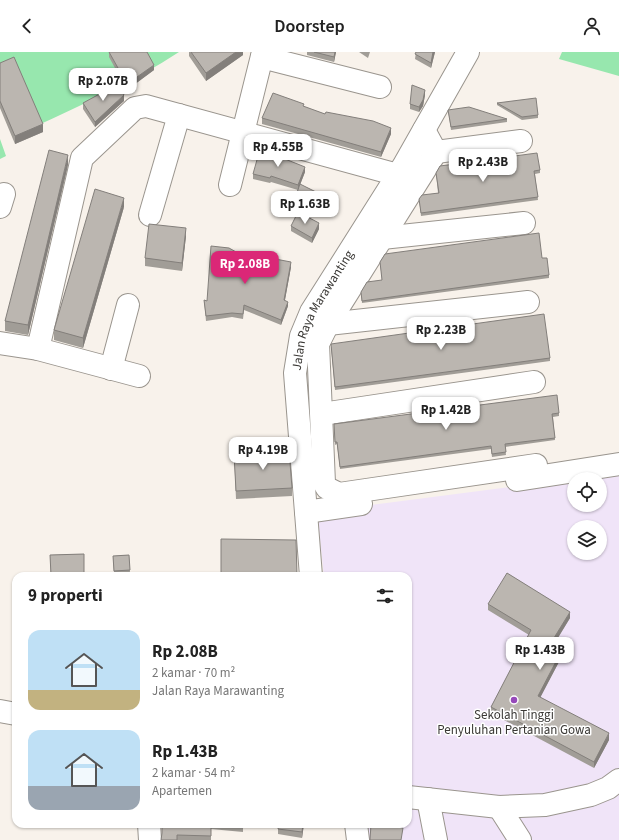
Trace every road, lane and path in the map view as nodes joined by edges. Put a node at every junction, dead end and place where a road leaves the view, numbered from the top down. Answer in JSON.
{"nodes":[{"id":1,"x":468,"y":52,"type":"edge"},
{"id":2,"x":262,"y":54,"type":"edge"},
{"id":3,"x":380,"y":87,"type":"dead end"},
{"id":4,"x":179,"y":115,"type":"junction"},
{"id":5,"x":424,"y":130,"type":"junction"},
{"id":6,"x":242,"y":133,"type":"junction"},
{"id":7,"x":521,"y":141,"type":"dead end"},
{"id":8,"x":436,"y":152,"type":"junction"},
{"id":9,"x":398,"y":175,"type":"junction"},
{"id":10,"x":230,"y":185,"type":"dead end"},
{"id":11,"x":150,"y":215,"type":"dead end"},
{"id":12,"x":524,"y":223,"type":"dead end"},
{"id":13,"x":382,"y":238,"type":"junction"},
{"id":14,"x":528,"y":302,"type":"dead end"},
{"id":15,"x":128,"y":305,"type":"dead end"},
{"id":16,"x":328,"y":324,"type":"junction"},
{"id":17,"x":0,"y":343,"type":"edge"},
{"id":18,"x":38,"y":349,"type":"junction"},
{"id":19,"x":111,"y":369,"type":"junction"},
{"id":20,"x":139,"y":376,"type":"dead end"},
{"id":21,"x":534,"y":382,"type":"dead end"},
{"id":22,"x":322,"y":414,"type":"junction"},
{"id":23,"x":619,"y":464,"type":"edge"},
{"id":24,"x":536,"y":465,"type":"dead end"},
{"id":25,"x":306,"y":512,"type":"junction"},
{"id":26,"x":311,"y":572,"type":"edge"},
{"id":27,"x":0,"y":711,"type":"edge"},
{"id":28,"x":12,"y":713,"type":"edge"},
{"id":29,"x":615,"y":787,"type":"edge"},
{"id":30,"x":418,"y":798,"type":"edge"},
{"id":31,"x":499,"y":807,"type":"junction"},
{"id":32,"x":149,"y":828,"type":"edge"},
{"id":33,"x":356,"y":828,"type":"edge"},
{"id":34,"x":150,"y":840,"type":"edge"},
{"id":35,"x":358,"y":840,"type":"edge"},
{"id":36,"x":436,"y":840,"type":"edge"},
{"id":37,"x":520,"y":840,"type":"edge"}],
"edges":[{"from":1,"to":5,"type":"street","name":"Jalan Raya Marawanting"},
{"from":2,"to":3,"type":"street"},
{"from":2,"to":6,"type":"street"},
{"from":4,"to":6,"type":"street"},
{"from":4,"to":11,"type":"street"},
{"from":4,"to":18,"type":"street"},
{"from":5,"to":8,"type":"street"},
{"from":5,"to":9,"type":"street","name":"Jalan Raya Marawanting"},
{"from":6,"to":9,"type":"street"},
{"from":6,"to":10,"type":"street"},
{"from":7,"to":8,"type":"street"},
{"from":8,"to":13,"type":"street"},
{"from":9,"to":25,"type":"street","name":"Jalan Raya Marawanting"},
{"from":12,"to":13,"type":"street"},
{"from":13,"to":16,"type":"street"},
{"from":14,"to":16,"type":"street"},
{"from":15,"to":19,"type":"street"},
{"from":16,"to":22,"type":"street"},
{"from":17,"to":18,"type":"street"},
{"from":18,"to":19,"type":"street"},
{"from":19,"to":20,"type":"street"},
{"from":21,"to":22,"type":"street"},
{"from":22,"to":24,"type":"street"},
{"from":23,"to":25,"type":"street"},
{"from":25,"to":26,"type":"street","name":"Jalan Raya Marawanting"},
{"from":27,"to":28,"type":"street"},
{"from":29,"to":31,"type":"street"},
{"from":30,"to":31,"type":"street"},
{"from":30,"to":36,"type":"street"},
{"from":31,"to":37,"type":"street"},
{"from":32,"to":34,"type":"street"},
{"from":33,"to":35,"type":"street"}]}
